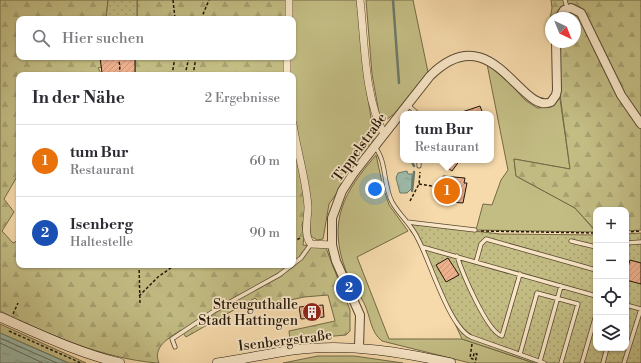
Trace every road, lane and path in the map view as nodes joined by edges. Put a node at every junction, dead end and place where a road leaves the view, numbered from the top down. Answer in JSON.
{"nodes":[{"id":1,"x":173,"y":0,"type":"edge"},
{"id":2,"x":209,"y":0,"type":"edge"},
{"id":3,"x":290,"y":0,"type":"edge"},
{"id":4,"x":360,"y":0,"type":"edge"},
{"id":5,"x":566,"y":4,"type":"edge"},
{"id":6,"x":175,"y":16,"type":"edge"},
{"id":7,"x":203,"y":16,"type":"edge"},
{"id":8,"x":289,"y":16,"type":"edge"},
{"id":9,"x":556,"y":48,"type":"edge"},
{"id":10,"x":119,"y":60,"type":"edge"},
{"id":11,"x":174,"y":60,"type":"edge"},
{"id":12,"x":188,"y":60,"type":"edge"},
{"id":13,"x":196,"y":60,"type":"edge"},
{"id":14,"x":287,"y":60,"type":"edge"},
{"id":15,"x":119,"y":72,"type":"edge"},
{"id":16,"x":172,"y":72,"type":"edge"},
{"id":17,"x":186,"y":72,"type":"edge"},
{"id":18,"x":194,"y":72,"type":"edge"},
{"id":19,"x":287,"y":72,"type":"edge"},
{"id":20,"x":407,"y":104,"type":"junction"},
{"id":21,"x":402,"y":111,"type":"edge"},
{"id":22,"x":415,"y":111,"type":"edge"},
{"id":23,"x":400,"y":113,"type":"edge"},
{"id":24,"x":641,"y":124,"type":"edge"},
{"id":25,"x":384,"y":134,"type":"junction"},
{"id":26,"x":296,"y":137,"type":"edge"},
{"id":27,"x":374,"y":146,"type":"junction"},
{"id":28,"x":419,"y":166,"type":"edge"},
{"id":29,"x":418,"y":184,"type":"junction"},
{"id":30,"x":438,"y":187,"type":"dead end"},
{"id":31,"x":410,"y":201,"type":"dead end"},
{"id":32,"x":407,"y":222,"type":"junction"},
{"id":33,"x":475,"y":230,"type":"joint"},
{"id":34,"x":629,"y":232,"type":"edge"},
{"id":35,"x":641,"y":232,"type":"edge"},
{"id":36,"x":593,"y":233,"type":"edge"},
{"id":37,"x":571,"y":241,"type":"dead end"},
{"id":38,"x":641,"y":242,"type":"edge"},
{"id":39,"x":629,"y":243,"type":"edge"},
{"id":40,"x":310,"y":244,"type":"junction"},
{"id":41,"x":332,"y":245,"type":"junction"},
{"id":42,"x":593,"y":246,"type":"edge"},
{"id":43,"x":422,"y":247,"type":"junction"},
{"id":44,"x":457,"y":256,"type":"junction"},
{"id":45,"x":296,"y":262,"type":"edge"},
{"id":46,"x":476,"y":262,"type":"junction"},
{"id":47,"x":139,"y":268,"type":"edge"},
{"id":48,"x":170,"y":268,"type":"edge"},
{"id":49,"x":289,"y":268,"type":"edge"},
{"id":50,"x":593,"y":269,"type":"edge"},
{"id":51,"x":520,"y":274,"type":"junction"},
{"id":52,"x":561,"y":286,"type":"junction"},
{"id":53,"x":593,"y":295,"type":"edge"},
{"id":54,"x":139,"y":296,"type":"junction"},
{"id":55,"x":558,"y":298,"type":"junction"},
{"id":56,"x":18,"y":303,"type":"dead end"},
{"id":57,"x":140,"y":304,"type":"dead end"},
{"id":58,"x":629,"y":306,"type":"edge"},
{"id":59,"x":641,"y":309,"type":"edge"},
{"id":60,"x":0,"y":316,"type":"edge"},
{"id":61,"x":639,"y":322,"type":"edge"},
{"id":62,"x":8,"y":325,"type":"junction"},
{"id":63,"x":593,"y":325,"type":"edge"},
{"id":64,"x":465,"y":334,"type":"junction"},
{"id":65,"x":175,"y":347,"type":"dead end"},
{"id":66,"x":359,"y":347,"type":"junction"},
{"id":67,"x":606,"y":351,"type":"edge"},
{"id":68,"x":520,"y":354,"type":"junction"},
{"id":69,"x":540,"y":361,"type":"junction"},
{"id":70,"x":81,"y":363,"type":"edge"},
{"id":71,"x":120,"y":363,"type":"edge"},
{"id":72,"x":217,"y":363,"type":"edge"},
{"id":73,"x":451,"y":363,"type":"edge"},
{"id":74,"x":475,"y":363,"type":"edge"},
{"id":75,"x":544,"y":363,"type":"edge"},
{"id":76,"x":561,"y":363,"type":"edge"},
{"id":77,"x":582,"y":363,"type":"edge"},
{"id":78,"x":603,"y":363,"type":"edge"},
{"id":79,"x":624,"y":363,"type":"edge"}],
"edges":[{"from":1,"to":6,"type":"path"},
{"from":2,"to":7,"type":"path"},
{"from":3,"to":8,"type":"street"},
{"from":4,"to":25,"type":"street"},
{"from":5,"to":24,"type":"street"},
{"from":9,"to":20,"type":"street","name":"Tippelstraße"},
{"from":10,"to":15,"type":"path"},
{"from":11,"to":16,"type":"path"},
{"from":12,"to":17,"type":"path"},
{"from":13,"to":18,"type":"path"},
{"from":14,"to":19,"type":"street"},
{"from":20,"to":21,"type":"street","name":"Tippelstraße"},
{"from":20,"to":22,"type":"lane"},
{"from":23,"to":25,"type":"street","name":"Tippelstraße"},
{"from":25,"to":27,"type":"street","name":"Tippelstraße"},
{"from":26,"to":40,"type":"street"},
{"from":27,"to":32,"type":"lane"},
{"from":27,"to":41,"type":"street","name":"Tippelstraße"},
{"from":28,"to":29,"type":"path"},
{"from":29,"to":30,"type":"path"},
{"from":29,"to":31,"type":"path"},
{"from":32,"to":33,"type":"lane"},
{"from":32,"to":43,"type":"lane"},
{"from":33,"to":36,"type":"path"},
{"from":34,"to":35,"type":"path"},
{"from":37,"to":42,"type":"lane"},
{"from":38,"to":39,"type":"lane"},
{"from":40,"to":41,"type":"street"},
{"from":40,"to":45,"type":"lane"},
{"from":41,"to":66,"type":"street","name":"Tippelstraße"},
{"from":43,"to":44,"type":"lane"},
{"from":43,"to":64,"type":"lane"},
{"from":44,"to":46,"type":"lane"},
{"from":44,"to":51,"type":"lane"},
{"from":46,"to":50,"type":"lane"},
{"from":46,"to":51,"type":"lane"},
{"from":47,"to":54,"type":"path"},
{"from":48,"to":54,"type":"path"},
{"from":49,"to":65,"type":"lane"},
{"from":51,"to":52,"type":"lane"},
{"from":52,"to":53,"type":"lane"},
{"from":52,"to":55,"type":"lane"},
{"from":54,"to":57,"type":"path"},
{"from":55,"to":68,"type":"lane"},
{"from":55,"to":69,"type":"lane"},
{"from":55,"to":76,"type":"lane"},
{"from":56,"to":62,"type":"path"},
{"from":58,"to":59,"type":"lane"},
{"from":59,"to":61,"type":"lane"},
{"from":60,"to":62,"type":"main road"},
{"from":61,"to":79,"type":"lane"},
{"from":62,"to":70,"type":"path"},
{"from":62,"to":71,"type":"main road"},
{"from":63,"to":77,"type":"lane"},
{"from":64,"to":68,"type":"lane"},
{"from":64,"to":74,"type":"path"},
{"from":66,"to":72,"type":"main road","name":"Isenbergstraße"},
{"from":66,"to":73,"type":"main road","name":"Isenbergstraße"},
{"from":67,"to":78,"type":"lane"},
{"from":68,"to":69,"type":"lane"},
{"from":69,"to":75,"type":"lane"}]}
